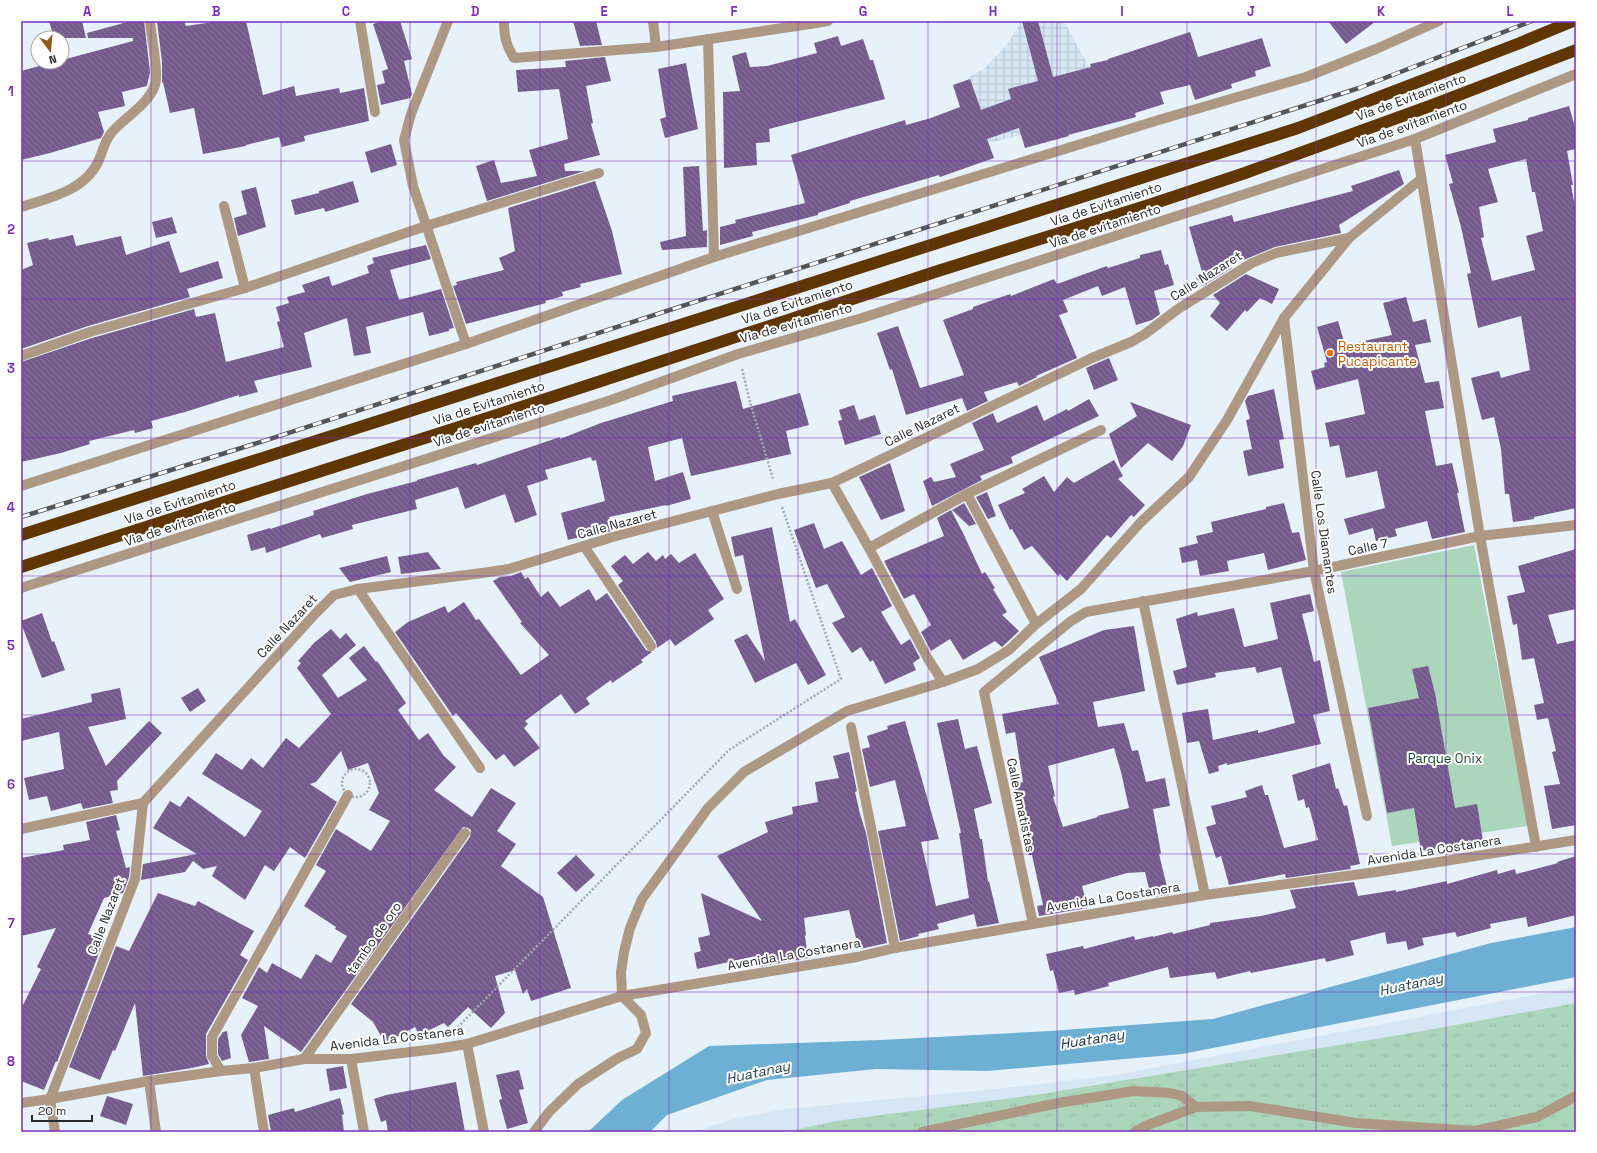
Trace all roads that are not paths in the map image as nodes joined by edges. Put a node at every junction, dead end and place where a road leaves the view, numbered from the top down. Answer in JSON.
{"nodes":[{"id":1,"x":150,"y":21,"type":"edge"},
{"id":2,"x":360,"y":21,"type":"edge"},
{"id":3,"x":448,"y":21,"type":"edge"},
{"id":4,"x":504,"y":21,"type":"edge"},
{"id":5,"x":653,"y":21,"type":"edge"},
{"id":6,"x":828,"y":21,"type":"edge"},
{"id":7,"x":1439,"y":21,"type":"edge"},
{"id":8,"x":1573,"y":21,"type":"edge"},
{"id":9,"x":809,"y":23,"type":"edge"},
{"id":10,"x":708,"y":39,"type":"junction"},
{"id":11,"x":656,"y":47,"type":"junction"},
{"id":12,"x":1576,"y":50,"type":"edge"},
{"id":13,"x":1576,"y":74,"type":"edge"},
{"id":14,"x":375,"y":112,"type":"dead end"},
{"id":15,"x":1414,"y":139,"type":"junction"},
{"id":16,"x":599,"y":173,"type":"dead end"},
{"id":17,"x":1421,"y":179,"type":"junction"},
{"id":18,"x":224,"y":206,"type":"dead end"},
{"id":19,"x":21,"y":207,"type":"edge"},
{"id":20,"x":426,"y":226,"type":"junction"},
{"id":21,"x":1349,"y":238,"type":"junction"},
{"id":22,"x":714,"y":257,"type":"junction"},
{"id":23,"x":245,"y":288,"type":"junction"},
{"id":24,"x":1284,"y":318,"type":"junction"},
{"id":25,"x":466,"y":344,"type":"junction"},
{"id":26,"x":21,"y":356,"type":"edge"},
{"id":27,"x":1101,"y":430,"type":"dead end"},
{"id":28,"x":832,"y":483,"type":"junction"},
{"id":29,"x":21,"y":486,"type":"edge"},
{"id":30,"x":967,"y":494,"type":"junction"},
{"id":31,"x":712,"y":511,"type":"junction"},
{"id":32,"x":1576,"y":525,"type":"edge"},
{"id":33,"x":21,"y":536,"type":"edge"},
{"id":34,"x":1480,"y":536,"type":"junction"},
{"id":35,"x":584,"y":546,"type":"junction"},
{"id":36,"x":869,"y":548,"type":"junction"},
{"id":37,"x":21,"y":567,"type":"edge"},
{"id":38,"x":1314,"y":571,"type":"junction"},
{"id":39,"x":21,"y":588,"type":"edge"},
{"id":40,"x":358,"y":589,"type":"junction"},
{"id":41,"x":737,"y":589,"type":"dead end"},
{"id":42,"x":1143,"y":601,"type":"junction"},
{"id":43,"x":1036,"y":624,"type":"junction"},
{"id":44,"x":651,"y":646,"type":"dead end"},
{"id":45,"x":943,"y":682,"type":"junction"},
{"id":46,"x":984,"y":692,"type":"joint"},
{"id":47,"x":851,"y":727,"type":"dead end"},
{"id":48,"x":480,"y":768,"type":"dead end"},
{"id":49,"x":348,"y":795,"type":"road end"},
{"id":50,"x":143,"y":804,"type":"junction"},
{"id":51,"x":1367,"y":816,"type":"dead end"},
{"id":52,"x":21,"y":829,"type":"edge"},
{"id":53,"x":465,"y":833,"type":"dead end"},
{"id":54,"x":1576,"y":840,"type":"edge"},
{"id":55,"x":1536,"y":848,"type":"junction"},
{"id":56,"x":1205,"y":895,"type":"junction"},
{"id":57,"x":1033,"y":924,"type":"junction"},
{"id":58,"x":895,"y":948,"type":"junction"},
{"id":59,"x":622,"y":996,"type":"junction"},
{"id":60,"x":466,"y":1044,"type":"junction"},
{"id":61,"x":304,"y":1059,"type":"junction"},
{"id":62,"x":351,"y":1059,"type":"junction"},
{"id":63,"x":254,"y":1068,"type":"junction"},
{"id":64,"x":220,"y":1071,"type":"junction"},
{"id":65,"x":149,"y":1081,"type":"junction"},
{"id":66,"x":1576,"y":1096,"type":"edge"},
{"id":67,"x":50,"y":1099,"type":"junction"},
{"id":68,"x":21,"y":1103,"type":"edge"},
{"id":69,"x":1196,"y":1108,"type":"junction"},
{"id":70,"x":55,"y":1132,"type":"edge"},
{"id":71,"x":156,"y":1132,"type":"edge"},
{"id":72,"x":264,"y":1132,"type":"edge"},
{"id":73,"x":364,"y":1132,"type":"edge"},
{"id":74,"x":484,"y":1132,"type":"edge"},
{"id":75,"x":534,"y":1132,"type":"edge"},
{"id":76,"x":922,"y":1132,"type":"edge"},
{"id":77,"x":1135,"y":1132,"type":"edge"}],
"edges":[{"from":1,"to":19,"type":"street"},
{"from":2,"to":14,"type":"street"},
{"from":3,"to":20,"type":"street"},
{"from":4,"to":11,"type":"street"},
{"from":5,"to":11,"type":"street"},
{"from":6,"to":9,"type":"street"},
{"from":7,"to":22,"type":"street"},
{"from":8,"to":33,"type":"highway","name":"Vía de Evitamiento"},
{"from":9,"to":10,"type":"street"},
{"from":10,"to":11,"type":"street"},
{"from":10,"to":22,"type":"street"},
{"from":12,"to":37,"type":"highway","name":"Vía de Evitamiento"},
{"from":13,"to":15,"type":"street","name":"Via de evitamiento"},
{"from":15,"to":17,"type":"street"},
{"from":15,"to":39,"type":"street","name":"Via de evitamiento"},
{"from":16,"to":20,"type":"street"},
{"from":17,"to":21,"type":"street","name":"Calle Nazaret"},
{"from":17,"to":34,"type":"street"},
{"from":18,"to":23,"type":"street"},
{"from":20,"to":23,"type":"street"},
{"from":20,"to":25,"type":"street"},
{"from":21,"to":24,"type":"street"},
{"from":21,"to":28,"type":"street","name":"Calle Nazaret"},
{"from":22,"to":25,"type":"street"},
{"from":23,"to":26,"type":"street"},
{"from":24,"to":38,"type":"street","name":"Calle Los Diamantes"},
{"from":24,"to":43,"type":"street"},
{"from":25,"to":29,"type":"street"},
{"from":27,"to":30,"type":"street"},
{"from":28,"to":31,"type":"street","name":"Calle Nazaret"},
{"from":28,"to":36,"type":"street"},
{"from":30,"to":36,"type":"street"},
{"from":30,"to":43,"type":"street"},
{"from":31,"to":35,"type":"street","name":"Calle Nazaret"},
{"from":31,"to":41,"type":"street"},
{"from":32,"to":34,"type":"street","name":"Calle 7"},
{"from":34,"to":38,"type":"street","name":"Calle 7"},
{"from":34,"to":55,"type":"street"},
{"from":35,"to":40,"type":"street","name":"Calle Nazaret"},
{"from":35,"to":44,"type":"street"},
{"from":36,"to":45,"type":"street"},
{"from":38,"to":42,"type":"street","name":"Calle 7"},
{"from":38,"to":51,"type":"street","name":"Calle Los Diamantes"},
{"from":40,"to":48,"type":"street"},
{"from":40,"to":50,"type":"street","name":"Calle Nazaret"},
{"from":42,"to":46,"type":"street","name":"Calle 7"},
{"from":42,"to":56,"type":"street"},
{"from":43,"to":45,"type":"street"},
{"from":45,"to":59,"type":"street"},
{"from":46,"to":57,"type":"street","name":"Calle Amatistas"},
{"from":47,"to":58,"type":"street"},
{"from":49,"to":64,"type":"street"},
{"from":50,"to":52,"type":"street"},
{"from":50,"to":67,"type":"street","name":"Calle Nazaret"},
{"from":53,"to":61,"type":"street","name":"tambo de oro"},
{"from":54,"to":55,"type":"street","name":"Avenida La Costanera"},
{"from":55,"to":56,"type":"street","name":"Avenida La Costanera"},
{"from":56,"to":57,"type":"street","name":"Avenida La Costanera"},
{"from":57,"to":58,"type":"street","name":"Avenida La Costanera"},
{"from":58,"to":59,"type":"street","name":"Avenida La Costanera"},
{"from":59,"to":60,"type":"street","name":"Avenida La Costanera"},
{"from":59,"to":75,"type":"street"},
{"from":60,"to":62,"type":"street","name":"Avenida La Costanera"},
{"from":60,"to":74,"type":"street"},
{"from":61,"to":62,"type":"street","name":"Avenida La Costanera"},
{"from":61,"to":63,"type":"street","name":"Avenida La Costanera"},
{"from":62,"to":73,"type":"street"},
{"from":63,"to":64,"type":"street","name":"Avenida La Costanera"},
{"from":63,"to":72,"type":"street"},
{"from":64,"to":65,"type":"street","name":"Avenida La Costanera"},
{"from":65,"to":67,"type":"street","name":"Avenida La Costanera"},
{"from":65,"to":71,"type":"street"},
{"from":66,"to":69,"type":"street"},
{"from":67,"to":68,"type":"street","name":"Avenida La Costanera"},
{"from":67,"to":70,"type":"street"},
{"from":69,"to":76,"type":"street"},
{"from":69,"to":77,"type":"street"}]}
